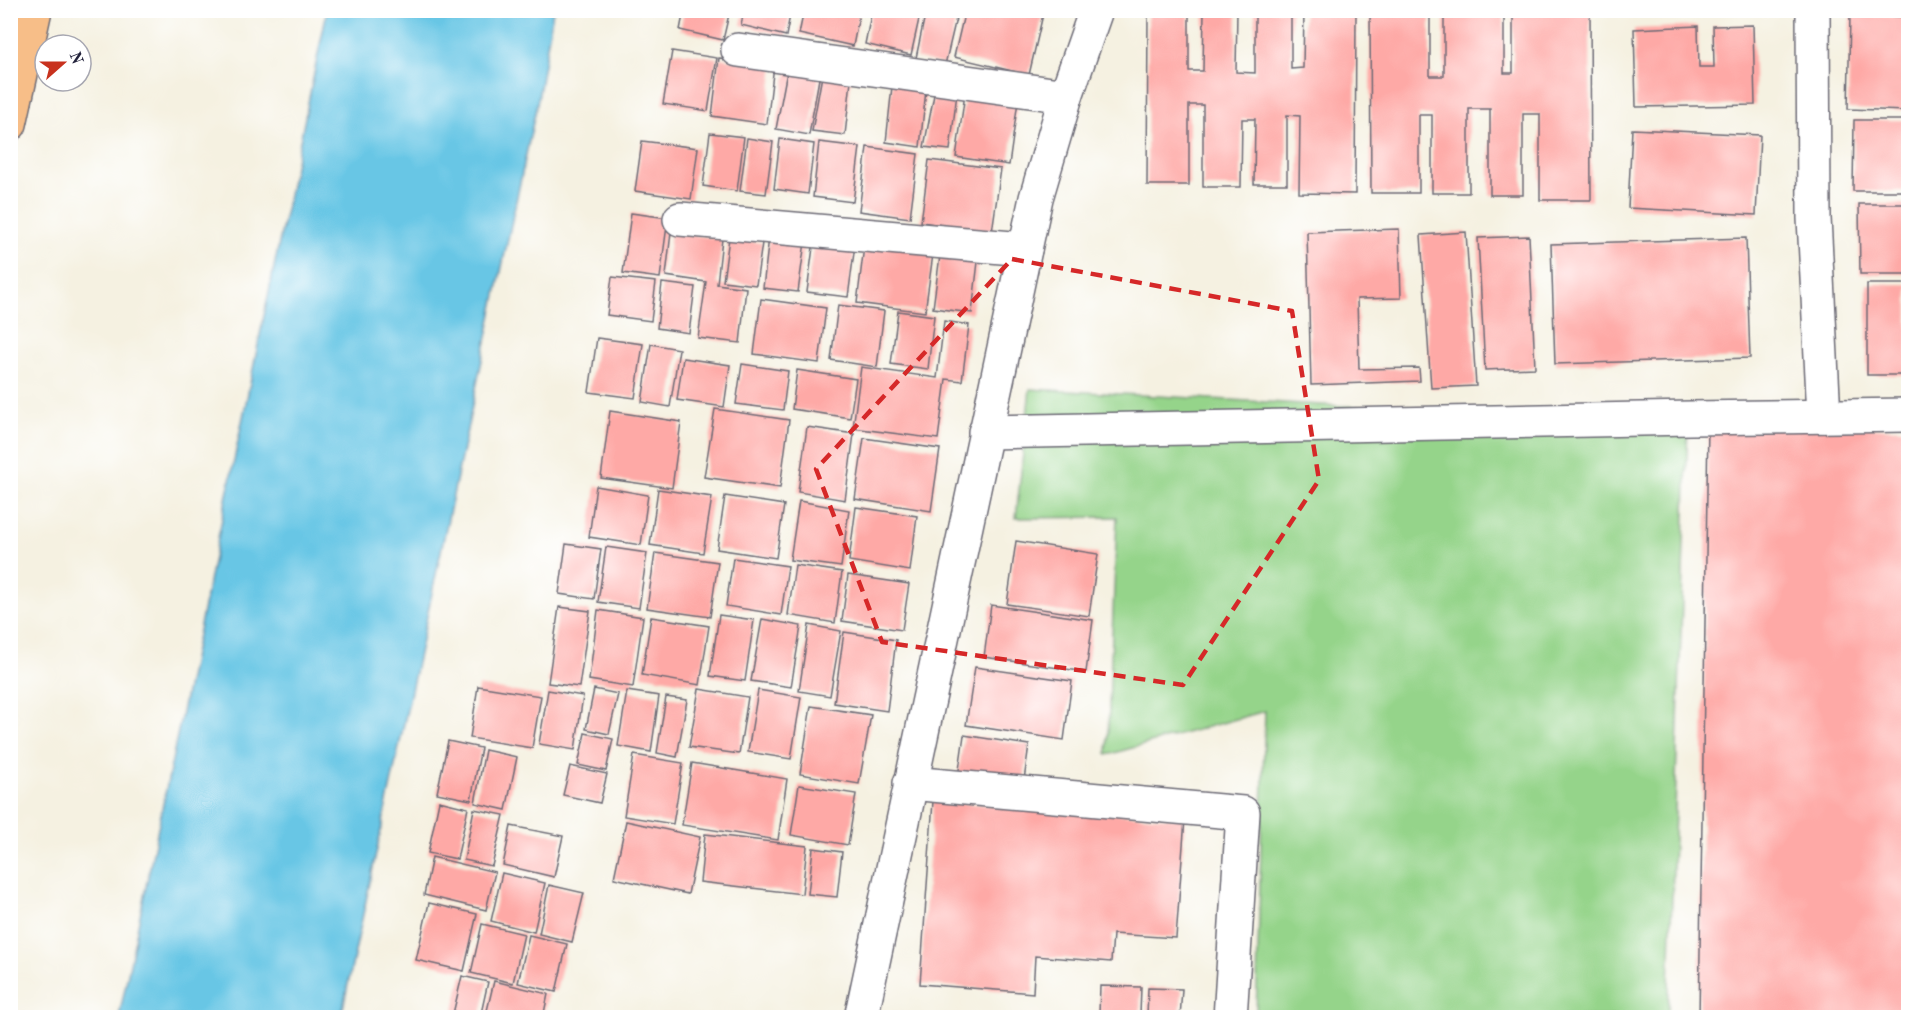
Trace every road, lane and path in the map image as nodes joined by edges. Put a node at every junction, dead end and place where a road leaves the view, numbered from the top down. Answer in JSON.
{"nodes":[{"id":1,"x":36,"y":10,"type":"edge"},
{"id":2,"x":1096,"y":10,"type":"edge"},
{"id":3,"x":1813,"y":10,"type":"edge"},
{"id":4,"x":738,"y":50,"type":"dead end"},
{"id":5,"x":1066,"y":96,"type":"junction"},
{"id":6,"x":10,"y":124,"type":"edge"},
{"id":7,"x":680,"y":219,"type":"dead end"},
{"id":8,"x":1025,"y":249,"type":"junction"},
{"id":9,"x":1908,"y":415,"type":"edge"},
{"id":10,"x":1824,"y":416,"type":"junction"},
{"id":11,"x":985,"y":432,"type":"junction"},
{"id":12,"x":910,"y":783,"type":"junction"},
{"id":13,"x":861,"y":1017,"type":"edge"},
{"id":14,"x":1230,"y":1017,"type":"edge"}],
"edges":[{"from":1,"to":6,"type":"highway"},
{"from":2,"to":5,"type":"street"},
{"from":3,"to":10,"type":"street"},
{"from":4,"to":5,"type":"street"},
{"from":5,"to":8,"type":"street"},
{"from":7,"to":8,"type":"street"},
{"from":8,"to":11,"type":"street"},
{"from":9,"to":10,"type":"street"},
{"from":10,"to":11,"type":"street"},
{"from":11,"to":12,"type":"street"},
{"from":12,"to":13,"type":"street"},
{"from":12,"to":14,"type":"street"}]}
